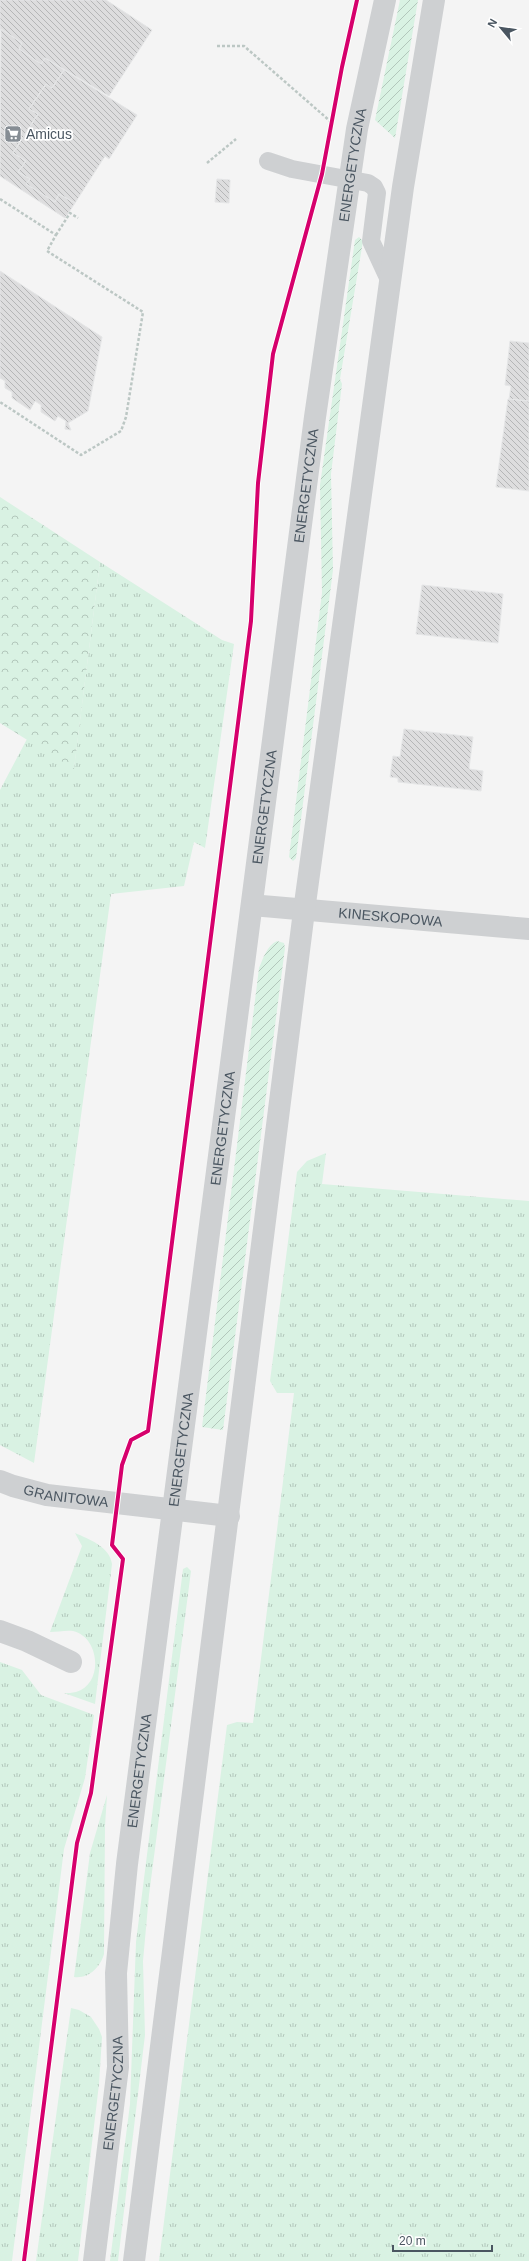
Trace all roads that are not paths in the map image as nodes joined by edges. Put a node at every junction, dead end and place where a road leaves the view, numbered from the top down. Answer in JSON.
{"nodes":[{"id":1,"x":385,"y":0,"type":"edge"},
{"id":2,"x":434,"y":0,"type":"edge"},
{"id":3,"x":268,"y":161,"type":"dead end"},
{"id":4,"x":350,"y":180,"type":"junction"},
{"id":5,"x":390,"y":282,"type":"junction"},
{"id":6,"x":252,"y":905,"type":"junction"},
{"id":7,"x":304,"y":911,"type":"junction"},
{"id":8,"x":529,"y":929,"type":"edge"},
{"id":9,"x":0,"y":1481,"type":"edge"},
{"id":10,"x":173,"y":1510,"type":"junction"},
{"id":11,"x":229,"y":1516,"type":"junction"},
{"id":12,"x":0,"y":1631,"type":"edge"},
{"id":13,"x":70,"y":1662,"type":"dead end"},
{"id":14,"x":94,"y":2261,"type":"edge"},
{"id":15,"x":134,"y":2261,"type":"edge"}],
"edges":[{"from":1,"to":4,"type":"street","name":"ENERGETYCZNA"},
{"from":2,"to":5,"type":"street"},
{"from":3,"to":4,"type":"lane"},
{"from":4,"to":5,"type":"lane"},
{"from":4,"to":6,"type":"street","name":"ENERGETYCZNA"},
{"from":5,"to":7,"type":"street"},
{"from":6,"to":7,"type":"street","name":"KINESKOPOWA"},
{"from":6,"to":10,"type":"street","name":"ENERGETYCZNA"},
{"from":7,"to":8,"type":"street","name":"KINESKOPOWA"},
{"from":7,"to":11,"type":"street"},
{"from":9,"to":10,"type":"street","name":"GRANITOWA"},
{"from":10,"to":11,"type":"street","name":"GRANITOWA"},
{"from":10,"to":14,"type":"street","name":"ENERGETYCZNA"},
{"from":11,"to":15,"type":"street"},
{"from":12,"to":13,"type":"street"}]}
